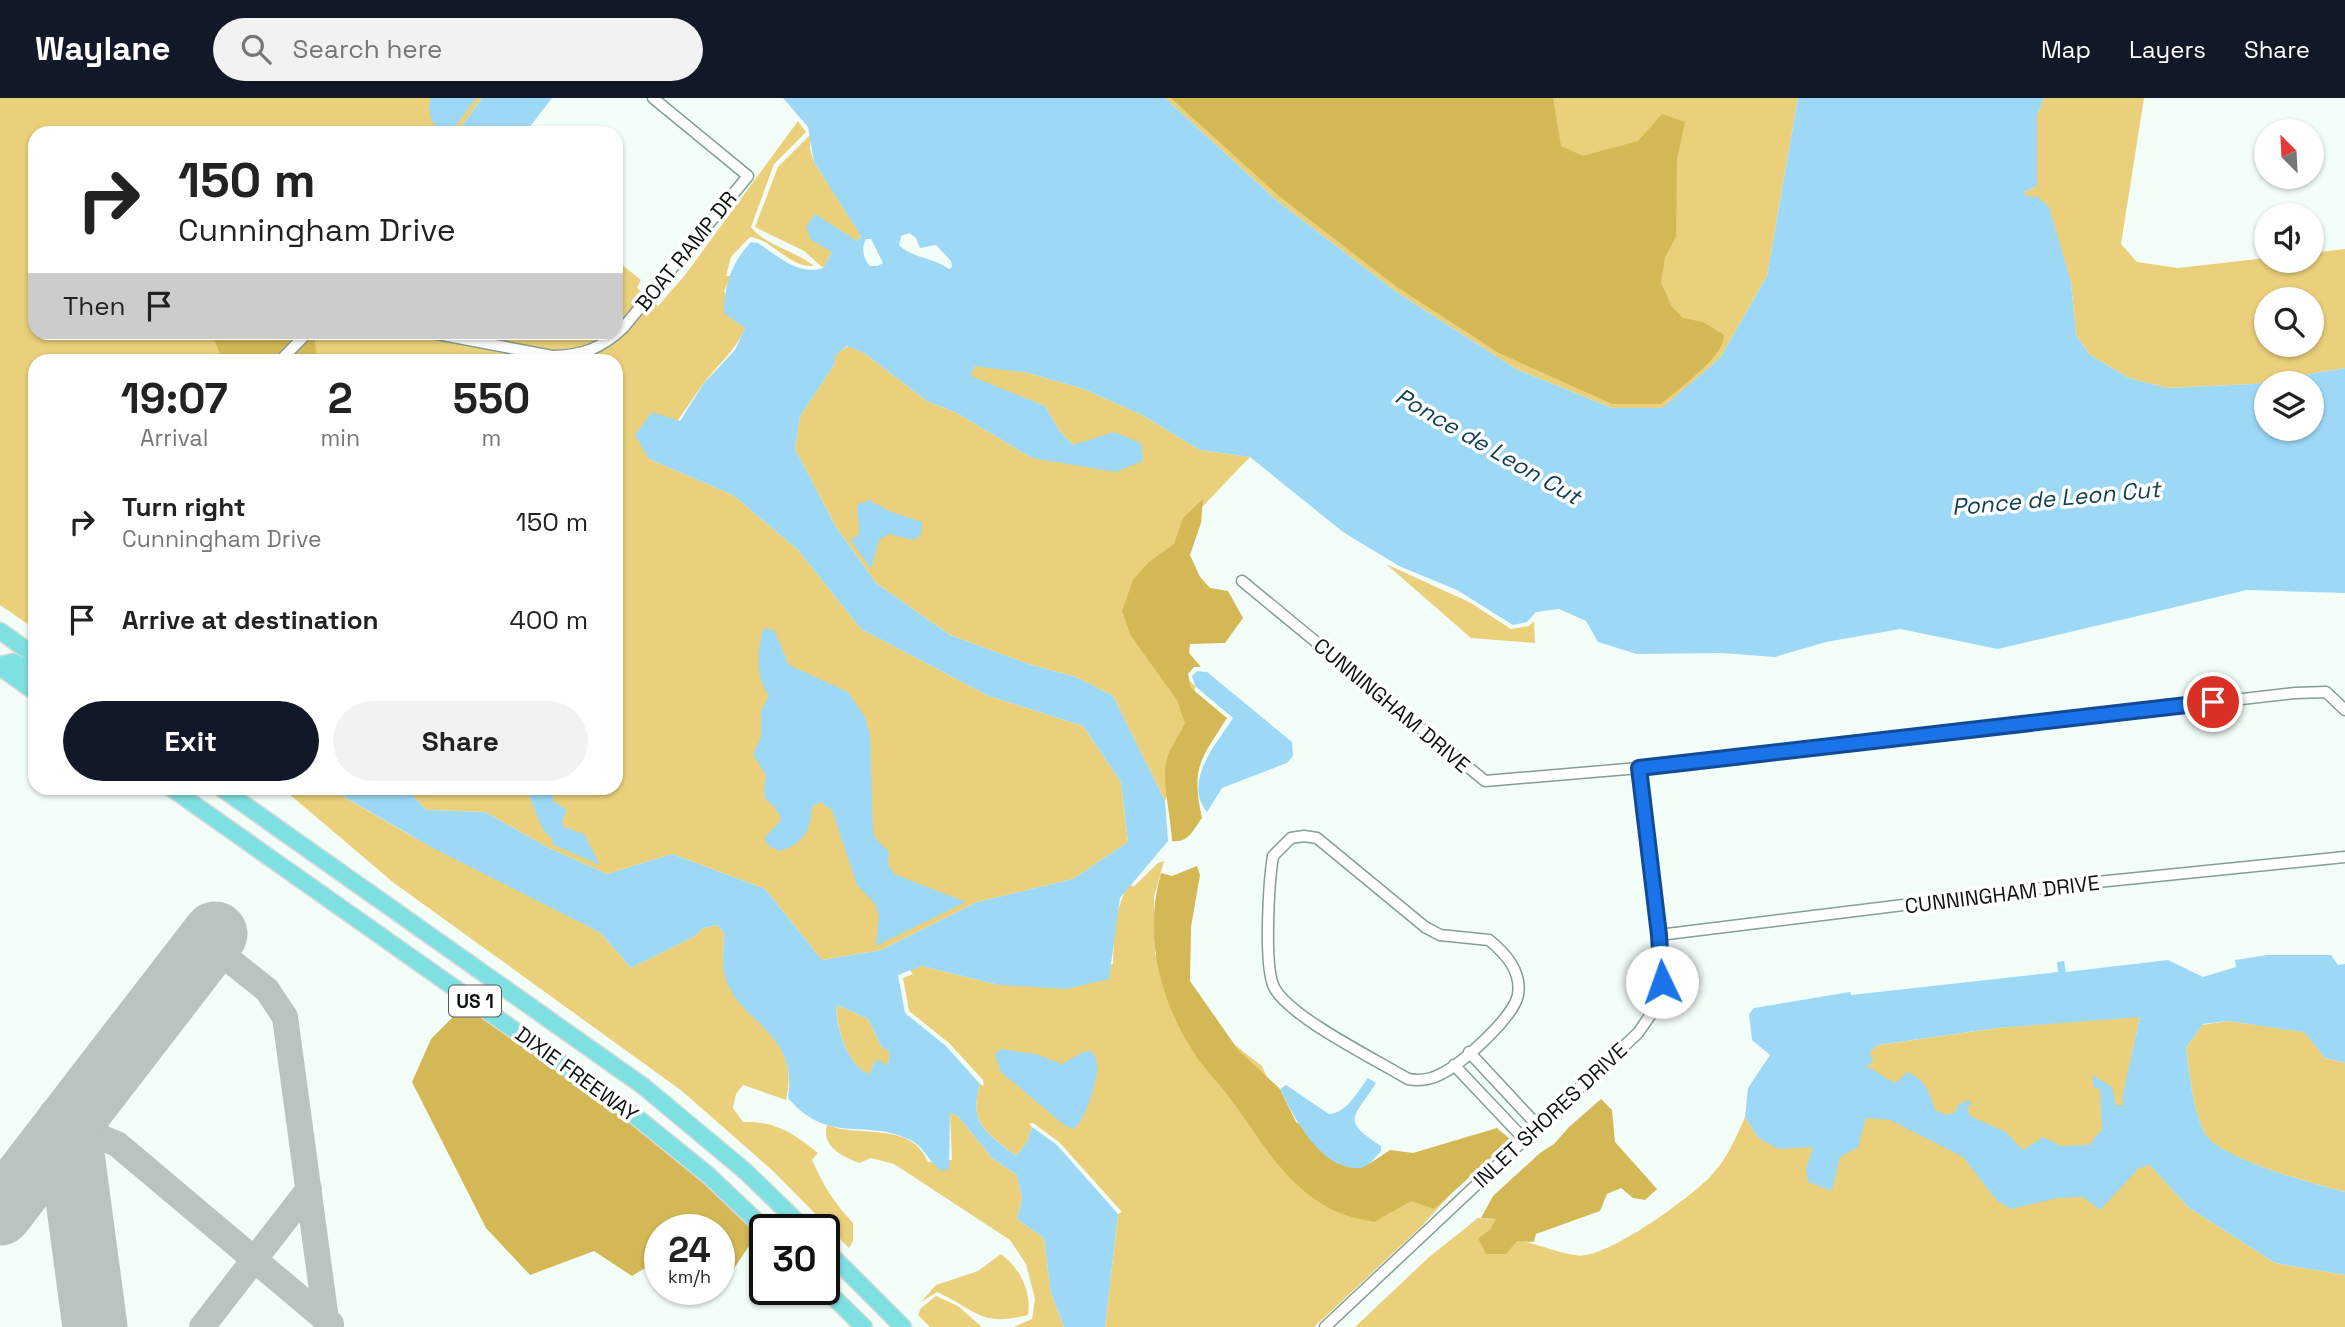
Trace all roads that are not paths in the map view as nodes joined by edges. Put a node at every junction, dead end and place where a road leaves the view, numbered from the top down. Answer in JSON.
{"nodes":[{"id":1,"x":653,"y":98,"type":"edge"},
{"id":2,"x":623,"y":328,"type":"edge"},
{"id":3,"x":300,"y":340,"type":"edge"},
{"id":4,"x":469,"y":340,"type":"edge"},
{"id":5,"x":609,"y":340,"type":"edge"},
{"id":6,"x":287,"y":354,"type":"edge"},
{"id":7,"x":542,"y":354,"type":"edge"},
{"id":8,"x":578,"y":354,"type":"edge"},
{"id":9,"x":1242,"y":580,"type":"dead end"},
{"id":10,"x":0,"y":631,"type":"edge"},
{"id":11,"x":28,"y":651,"type":"edge"},
{"id":12,"x":0,"y":666,"type":"edge"},
{"id":13,"x":28,"y":669,"type":"edge"},
{"id":14,"x":28,"y":687,"type":"edge"},
{"id":15,"x":2345,"y":710,"type":"edge"},
{"id":16,"x":1639,"y":768,"type":"junction"},
{"id":17,"x":181,"y":795,"type":"edge"},
{"id":18,"x":231,"y":795,"type":"edge"},
{"id":19,"x":2345,"y":857,"type":"edge"},
{"id":20,"x":1659,"y":935,"type":"junction"},
{"id":21,"x":1469,"y":1052,"type":"junction"},
{"id":22,"x":1454,"y":1065,"type":"junction"},
{"id":23,"x":1538,"y":1126,"type":"junction"},
{"id":24,"x":1524,"y":1139,"type":"junction"},
{"id":25,"x":749,"y":1214,"type":"edge"},
{"id":26,"x":789,"y":1214,"type":"edge"},
{"id":27,"x":840,"y":1264,"type":"edge"},
{"id":28,"x":840,"y":1304,"type":"edge"},
{"id":29,"x":864,"y":1327,"type":"edge"},
{"id":30,"x":903,"y":1327,"type":"edge"},
{"id":31,"x":1325,"y":1327,"type":"edge"}],
"edges":[{"from":1,"to":2,"type":"street","name":"BOAT RAMP DR"},
{"from":3,"to":6,"type":"street"},
{"from":4,"to":7,"type":"street","name":"BOAT RAMP DR"},
{"from":5,"to":8,"type":"street","name":"BOAT RAMP DR"},
{"from":9,"to":16,"type":"street","name":"CUNNINGHAM DRIVE"},
{"from":10,"to":11,"type":"main road"},
{"from":12,"to":13,"type":"main road"},
{"from":12,"to":14,"type":"main road"},
{"from":15,"to":16,"type":"street","name":"CUNNINGHAM DRIVE"},
{"from":16,"to":20,"type":"street","name":"INLET SHORES DRIVE"},
{"from":17,"to":25,"type":"main road","name":"DIXIE FREEWAY","number":"US 1"},
{"from":18,"to":26,"type":"main road","name":"DIXIE FREEWAY","number":"US 1"},
{"from":19,"to":20,"type":"street","name":"CUNNINGHAM DRIVE"},
{"from":20,"to":23,"type":"street","name":"INLET SHORES DRIVE"},
{"from":21,"to":22,"type":"street"},
{"from":21,"to":22,"type":"street"},
{"from":21,"to":23,"type":"street"},
{"from":22,"to":24,"type":"street"},
{"from":23,"to":24,"type":"street","name":"INLET SHORES DRIVE"},
{"from":24,"to":31,"type":"street","name":"INLET SHORES DRIVE"},
{"from":27,"to":30,"type":"main road"},
{"from":28,"to":29,"type":"main road"}]}
